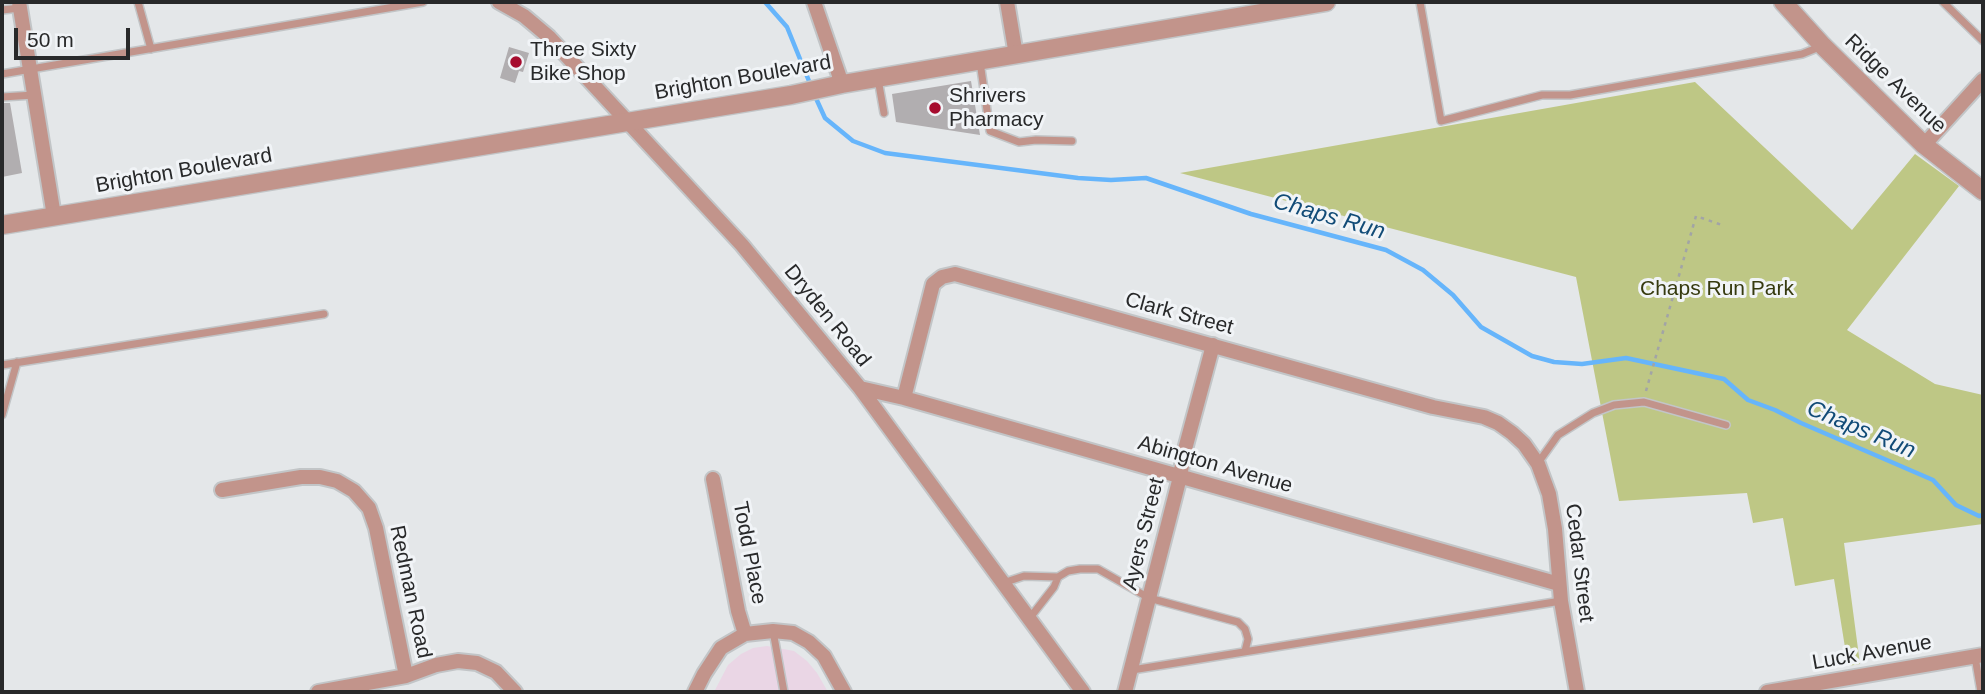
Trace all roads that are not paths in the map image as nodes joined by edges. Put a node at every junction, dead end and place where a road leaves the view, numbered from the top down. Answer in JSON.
{"nodes":[{"id":1,"x":138,"y":2,"type":"edge"},
{"id":2,"x":423,"y":2,"type":"edge"},
{"id":3,"x":499,"y":2,"type":"edge"},
{"id":4,"x":814,"y":2,"type":"edge"},
{"id":5,"x":1007,"y":2,"type":"edge"},
{"id":6,"x":1326,"y":2,"type":"edge"},
{"id":7,"x":1420,"y":2,"type":"edge"},
{"id":8,"x":1783,"y":2,"type":"edge"},
{"id":9,"x":1943,"y":2,"type":"edge"},
{"id":10,"x":19,"y":5,"type":"edge"},
{"id":11,"x":2,"y":10,"type":"edge"},
{"id":12,"x":1983,"y":41,"type":"edge"},
{"id":13,"x":1823,"y":46,"type":"junction"},
{"id":14,"x":151,"y":48,"type":"junction"},
{"id":15,"x":1016,"y":55,"type":"junction"},
{"id":16,"x":980,"y":61,"type":"junction"},
{"id":17,"x":29,"y":68,"type":"junction"},
{"id":18,"x":2,"y":74,"type":"edge"},
{"id":19,"x":878,"y":78,"type":"junction"},
{"id":20,"x":1983,"y":80,"type":"edge"},
{"id":21,"x":834,"y":86,"type":"junction"},
{"id":22,"x":34,"y":95,"type":"junction"},
{"id":23,"x":2,"y":97,"type":"edge"},
{"id":24,"x":884,"y":113,"type":"dead end"},
{"id":25,"x":627,"y":120,"type":"junction"},
{"id":26,"x":1072,"y":141,"type":"dead end"},
{"id":27,"x":1924,"y":145,"type":"junction"},
{"id":28,"x":1983,"y":191,"type":"edge"},
{"id":29,"x":54,"y":216,"type":"junction"},
{"id":30,"x":2,"y":225,"type":"edge"},
{"id":31,"x":324,"y":314,"type":"dead end"},
{"id":32,"x":1213,"y":345,"type":"junction"},
{"id":33,"x":17,"y":362,"type":"junction"},
{"id":34,"x":2,"y":365,"type":"edge"},
{"id":35,"x":860,"y":388,"type":"junction"},
{"id":36,"x":904,"y":398,"type":"junction"},
{"id":37,"x":2,"y":415,"type":"edge"},
{"id":38,"x":1726,"y":425,"type":"dead end"},
{"id":39,"x":1524,"y":444,"type":"joint"},
{"id":40,"x":1538,"y":464,"type":"junction"},
{"id":41,"x":1180,"y":477,"type":"junction"},
{"id":42,"x":713,"y":479,"type":"dead end"},
{"id":43,"x":222,"y":490,"type":"dead end"},
{"id":44,"x":1058,"y":577,"type":"junction"},
{"id":45,"x":1003,"y":583,"type":"junction"},
{"id":46,"x":1559,"y":584,"type":"junction"},
{"id":47,"x":1149,"y":598,"type":"junction"},
{"id":48,"x":1561,"y":601,"type":"junction"},
{"id":49,"x":1029,"y":619,"type":"junction"},
{"id":50,"x":773,"y":631,"type":"junction"},
{"id":51,"x":745,"y":634,"type":"junction"},
{"id":52,"x":1245,"y":651,"type":"junction"},
{"id":53,"x":1979,"y":656,"type":"edge"},
{"id":54,"x":1132,"y":670,"type":"junction"},
{"id":55,"x":406,"y":676,"type":"junction"},
{"id":56,"x":1842,"y":686,"type":"edge"},
{"id":57,"x":318,"y":692,"type":"edge"},
{"id":58,"x":515,"y":692,"type":"edge"},
{"id":59,"x":695,"y":692,"type":"edge"},
{"id":60,"x":784,"y":692,"type":"edge"},
{"id":61,"x":844,"y":692,"type":"edge"},
{"id":62,"x":1083,"y":692,"type":"edge"},
{"id":63,"x":1125,"y":692,"type":"edge"},
{"id":64,"x":1577,"y":692,"type":"edge"},
{"id":65,"x":1768,"y":692,"type":"edge"},
{"id":66,"x":1981,"y":692,"type":"edge"}],
"edges":[{"from":1,"to":14,"type":"lane"},
{"from":2,"to":14,"type":"lane"},
{"from":3,"to":25,"type":"street","name":"Dryden Road"},
{"from":4,"to":21,"type":"street"},
{"from":5,"to":15,"type":"street"},
{"from":6,"to":15,"type":"street","name":"Brighton Boulevard"},
{"from":7,"to":13,"type":"lane"},
{"from":8,"to":13,"type":"street","name":"Ridge Avenue"},
{"from":9,"to":12,"type":"lane"},
{"from":10,"to":11,"type":"lane"},
{"from":10,"to":17,"type":"street"},
{"from":13,"to":27,"type":"street","name":"Ridge Avenue"},
{"from":14,"to":17,"type":"lane"},
{"from":15,"to":16,"type":"street","name":"Brighton Boulevard"},
{"from":16,"to":19,"type":"street","name":"Brighton Boulevard"},
{"from":16,"to":26,"type":"lane"},
{"from":17,"to":18,"type":"lane"},
{"from":17,"to":22,"type":"street"},
{"from":19,"to":21,"type":"street","name":"Brighton Boulevard"},
{"from":19,"to":24,"type":"lane"},
{"from":20,"to":27,"type":"street"},
{"from":21,"to":25,"type":"street","name":"Brighton Boulevard"},
{"from":22,"to":23,"type":"lane"},
{"from":22,"to":29,"type":"street"},
{"from":25,"to":29,"type":"street","name":"Brighton Boulevard"},
{"from":25,"to":35,"type":"street","name":"Dryden Road"},
{"from":27,"to":28,"type":"street","name":"Ridge Avenue"},
{"from":29,"to":30,"type":"street","name":"Brighton Boulevard"},
{"from":31,"to":33,"type":"lane"},
{"from":32,"to":36,"type":"street","name":"Clark Street"},
{"from":32,"to":39,"type":"street","name":"Clark Street"},
{"from":32,"to":41,"type":"street","name":"Ayers Street"},
{"from":33,"to":34,"type":"lane"},
{"from":33,"to":37,"type":"lane"},
{"from":35,"to":36,"type":"street","name":"Abington Avenue"},
{"from":35,"to":45,"type":"street","name":"Dryden Road"},
{"from":36,"to":41,"type":"street","name":"Abington Avenue"},
{"from":38,"to":40,"type":"lane"},
{"from":39,"to":40,"type":"street","name":"Cedar Street"},
{"from":40,"to":46,"type":"street","name":"Cedar Street"},
{"from":41,"to":46,"type":"street","name":"Abington Avenue"},
{"from":41,"to":47,"type":"street","name":"Ayers Street"},
{"from":42,"to":51,"type":"street","name":"Todd Place"},
{"from":43,"to":55,"type":"street","name":"Redman Road"},
{"from":44,"to":45,"type":"lane"},
{"from":44,"to":47,"type":"lane"},
{"from":44,"to":49,"type":"lane"},
{"from":45,"to":49,"type":"street","name":"Dryden Road"},
{"from":46,"to":48,"type":"street","name":"Cedar Street"},
{"from":47,"to":52,"type":"lane"},
{"from":47,"to":54,"type":"street","name":"Ayers Street"},
{"from":48,"to":52,"type":"lane"},
{"from":48,"to":64,"type":"street","name":"Cedar Street"},
{"from":49,"to":62,"type":"street","name":"Dryden Road"},
{"from":50,"to":51,"type":"street"},
{"from":50,"to":60,"type":"lane"},
{"from":50,"to":61,"type":"street"},
{"from":51,"to":59,"type":"street"},
{"from":52,"to":54,"type":"lane"},
{"from":53,"to":56,"type":"street","name":"Luck Avenue"},
{"from":53,"to":66,"type":"lane"},
{"from":54,"to":63,"type":"street","name":"Ayers Street"},
{"from":55,"to":57,"type":"street"},
{"from":55,"to":58,"type":"street"},
{"from":56,"to":65,"type":"street","name":"Luck Avenue"}]}
